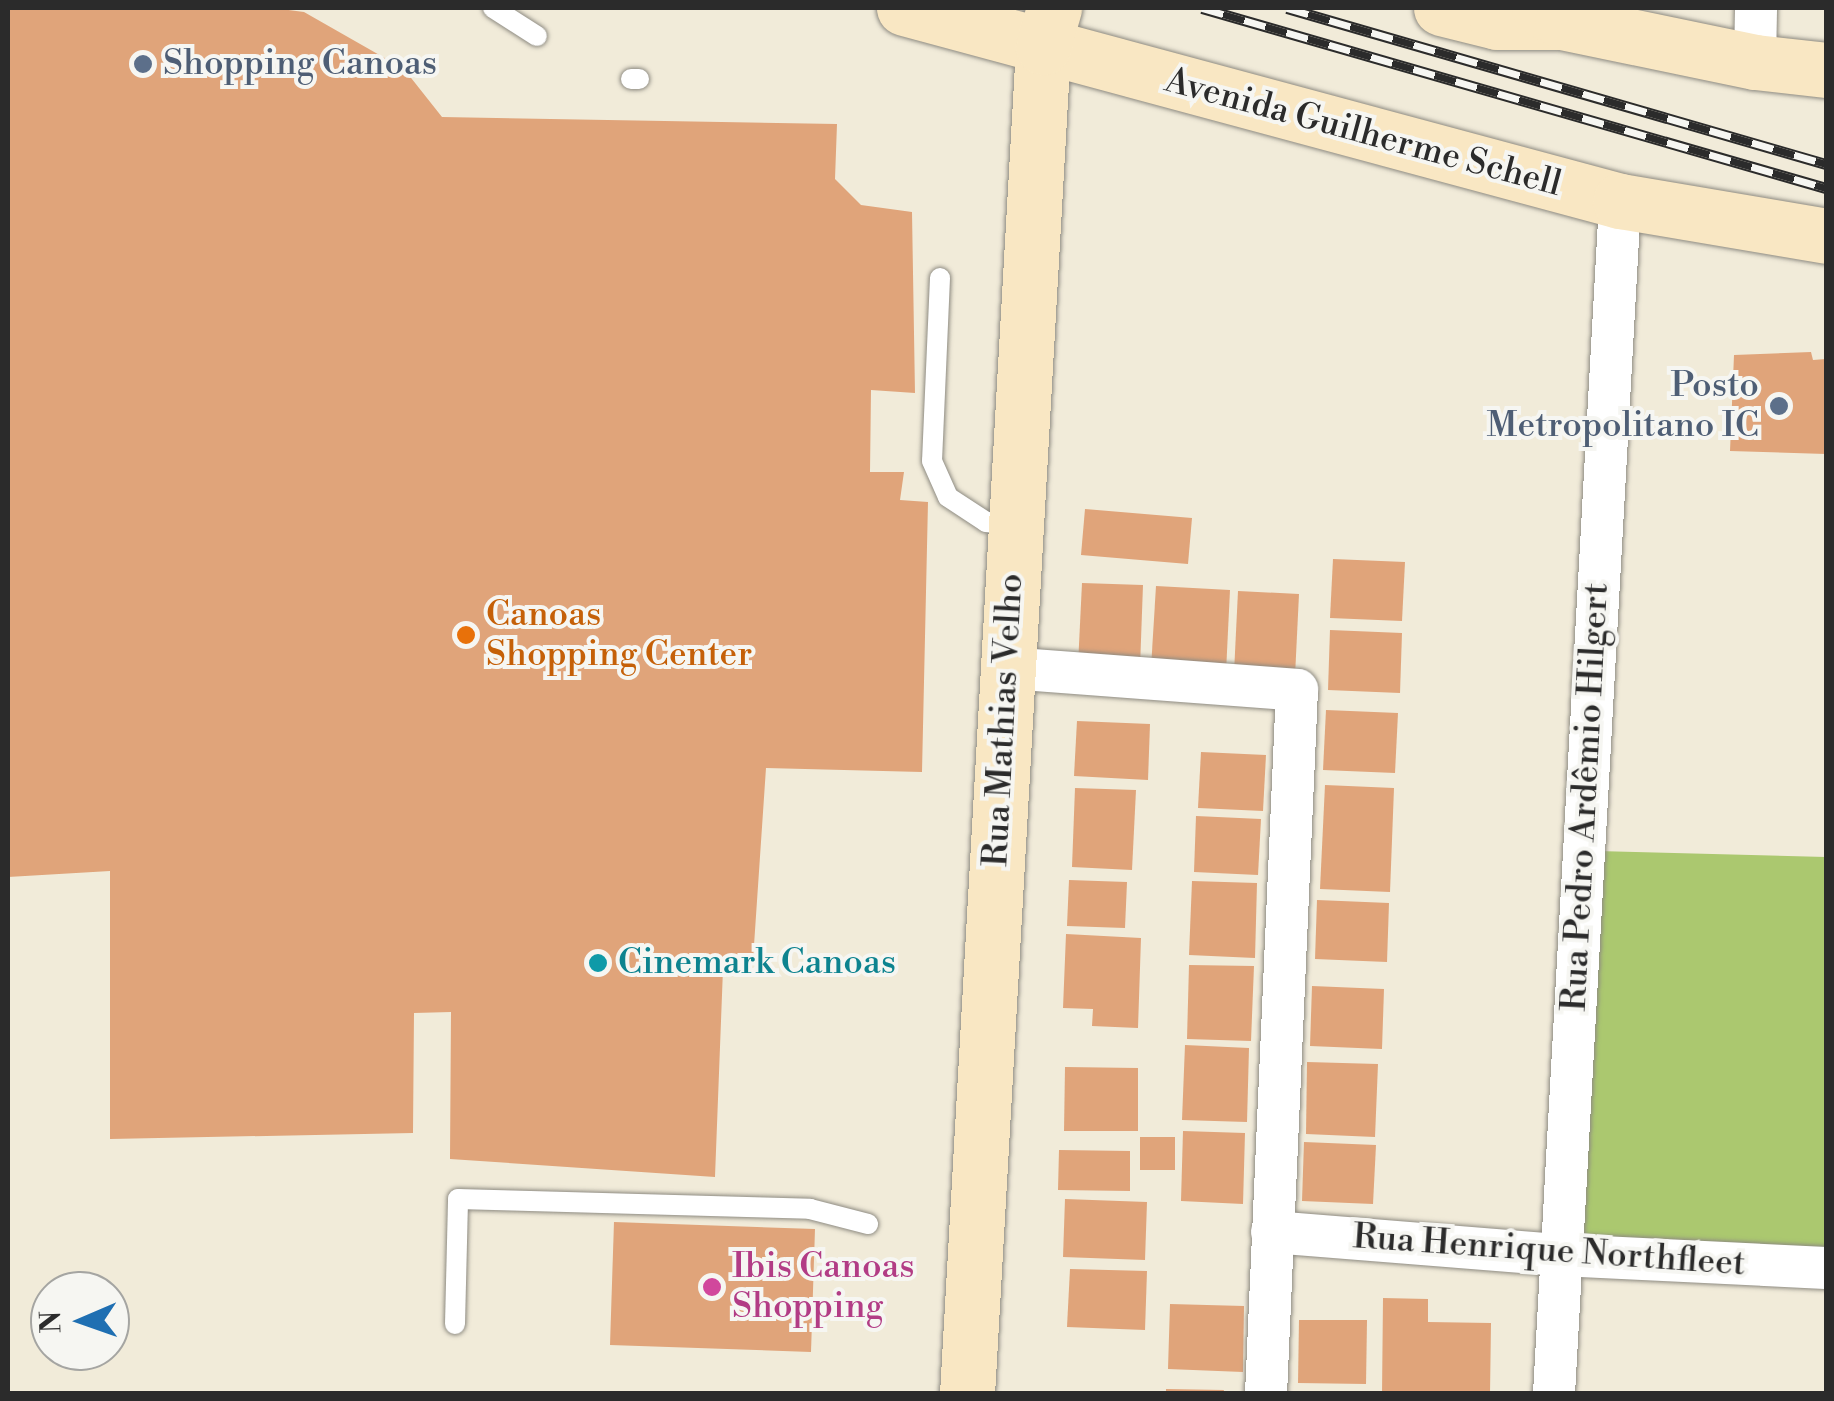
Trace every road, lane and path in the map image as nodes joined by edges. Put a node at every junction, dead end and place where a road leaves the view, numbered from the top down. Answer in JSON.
{"nodes":[{"id":1,"x":494,"y":8,"type":"edge"},
{"id":2,"x":904,"y":8,"type":"edge"},
{"id":3,"x":1441,"y":8,"type":"edge"},
{"id":4,"x":1756,"y":8,"type":"edge"},
{"id":5,"x":1550,"y":15,"type":"edge"},
{"id":6,"x":1032,"y":25,"type":"edge"},
{"id":7,"x":537,"y":36,"type":"dead end"},
{"id":8,"x":1755,"y":62,"type":"junction"},
{"id":9,"x":1826,"y":70,"type":"edge"},
{"id":10,"x":1620,"y":202,"type":"junction"},
{"id":11,"x":1826,"y":236,"type":"edge"},
{"id":12,"x":940,"y":278,"type":"dead end"},
{"id":13,"x":1015,"y":525,"type":"junction"},
{"id":14,"x":1008,"y":668,"type":"junction"},
{"id":15,"x":868,"y":1224,"type":"dead end"},
{"id":16,"x":1272,"y":1232,"type":"junction"},
{"id":17,"x":1560,"y":1256,"type":"junction"},
{"id":18,"x":1826,"y":1268,"type":"edge"},
{"id":19,"x":455,"y":1324,"type":"dead end"},
{"id":20,"x":967,"y":1394,"type":"edge"},
{"id":21,"x":1266,"y":1394,"type":"edge"},
{"id":22,"x":1554,"y":1394,"type":"edge"}],
"edges":[{"from":1,"to":7,"type":"lane"},
{"from":2,"to":6,"type":"street","name":"Avenida Guilherme Schell"},
{"from":3,"to":5,"type":"street"},
{"from":4,"to":8,"type":"street"},
{"from":5,"to":8,"type":"street"},
{"from":6,"to":10,"type":"street","name":"Avenida Guilherme Schell"},
{"from":6,"to":13,"type":"street","name":"Rua Mathias Velho"},
{"from":8,"to":9,"type":"street"},
{"from":10,"to":11,"type":"street","name":"Avenida Guilherme Schell"},
{"from":10,"to":17,"type":"street","name":"Rua Pedro Ardêmio Hilgert"},
{"from":12,"to":13,"type":"lane"},
{"from":13,"to":14,"type":"street","name":"Rua Mathias Velho"},
{"from":14,"to":16,"type":"street"},
{"from":14,"to":20,"type":"street","name":"Rua Mathias Velho"},
{"from":15,"to":19,"type":"lane"},
{"from":16,"to":17,"type":"street","name":"Rua Henrique Northfleet"},
{"from":16,"to":21,"type":"street"},
{"from":17,"to":18,"type":"street","name":"Rua Henrique Northfleet"},
{"from":17,"to":22,"type":"street","name":"Rua Pedro Ardêmio Hilgert"}]}
